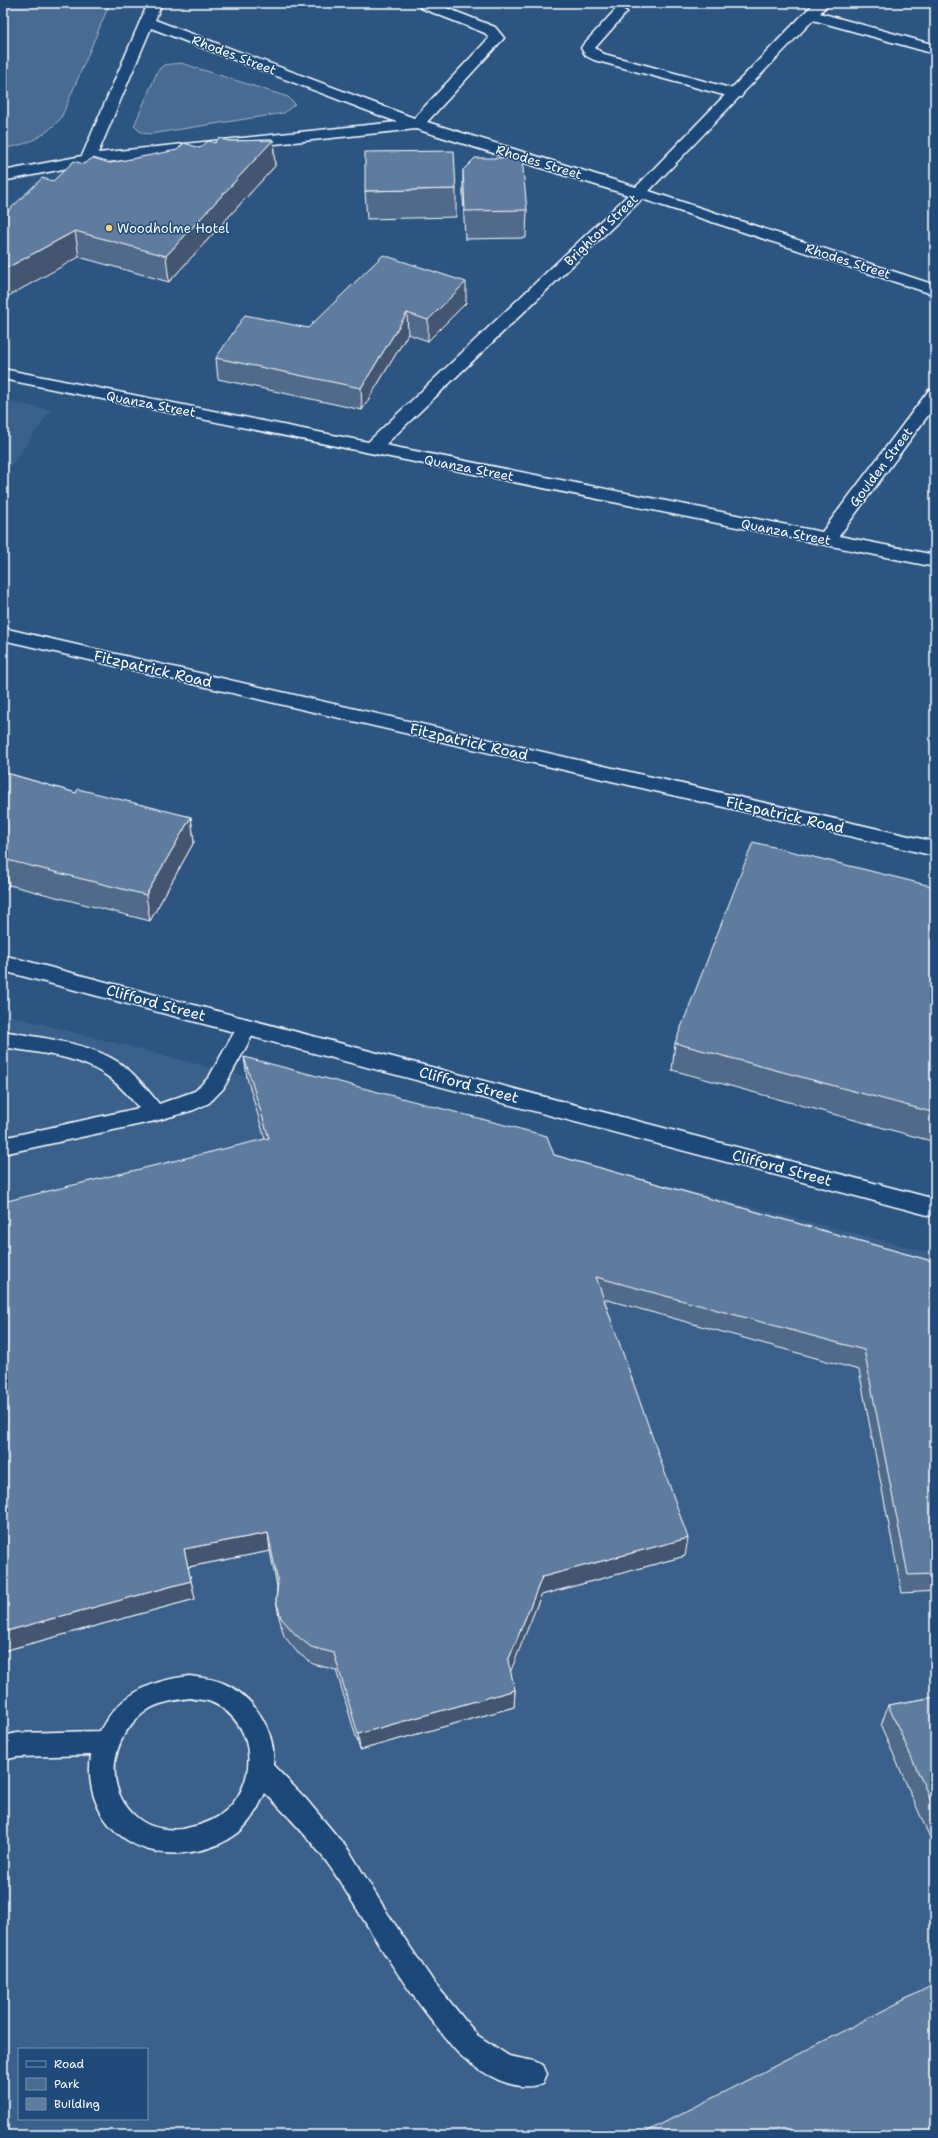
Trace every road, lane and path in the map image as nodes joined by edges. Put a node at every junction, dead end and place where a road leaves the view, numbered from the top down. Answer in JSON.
{"nodes":[{"id":1,"x":155,"y":3,"type":"edge"},
{"id":2,"x":822,"y":3,"type":"edge"},
{"id":3,"x":423,"y":4,"type":"edge"},
{"id":4,"x":621,"y":12,"type":"dead end"},
{"id":5,"x":810,"y":15,"type":"junction"},
{"id":6,"x":148,"y":22,"type":"junction"},
{"id":7,"x":935,"y":50,"type":"edge"},
{"id":8,"x":736,"y":94,"type":"junction"},
{"id":9,"x":417,"y":124,"type":"junction"},
{"id":10,"x":88,"y":159,"type":"junction"},
{"id":11,"x":3,"y":176,"type":"edge"},
{"id":12,"x":639,"y":193,"type":"junction"},
{"id":13,"x":935,"y":290,"type":"edge"},
{"id":14,"x":3,"y":374,"type":"edge"},
{"id":15,"x":935,"y":394,"type":"edge"},
{"id":16,"x":372,"y":448,"type":"junction"},
{"id":17,"x":826,"y":540,"type":"junction"},
{"id":18,"x":935,"y":561,"type":"edge"},
{"id":19,"x":3,"y":634,"type":"edge"},
{"id":20,"x":935,"y":849,"type":"edge"},
{"id":21,"x":3,"y":963,"type":"edge"},
{"id":22,"x":247,"y":1027,"type":"junction"},
{"id":23,"x":3,"y":1039,"type":"edge"},
{"id":24,"x":155,"y":1113,"type":"junction"},
{"id":25,"x":3,"y":1146,"type":"edge"},
{"id":26,"x":935,"y":1208,"type":"edge"},
{"id":27,"x":106,"y":1743,"type":"junction"},
{"id":28,"x":3,"y":1748,"type":"edge"},
{"id":29,"x":262,"y":1772,"type":"junction"},
{"id":30,"x":534,"y":2074,"type":"dead end"}],
"edges":[{"from":1,"to":6,"type":"street"},
{"from":2,"to":5,"type":"street","name":"Brighton Street"},
{"from":3,"to":9,"type":"street"},
{"from":4,"to":8,"type":"lane"},
{"from":5,"to":7,"type":"street"},
{"from":5,"to":8,"type":"street","name":"Brighton Street"},
{"from":6,"to":9,"type":"street","name":"Rhodes Street"},
{"from":6,"to":10,"type":"street"},
{"from":8,"to":12,"type":"street","name":"Brighton Street"},
{"from":9,"to":10,"type":"street"},
{"from":9,"to":12,"type":"street","name":"Rhodes Street"},
{"from":10,"to":11,"type":"street"},
{"from":12,"to":13,"type":"street","name":"Rhodes Street"},
{"from":12,"to":16,"type":"street","name":"Brighton Street"},
{"from":14,"to":16,"type":"street","name":"Quanza Street"},
{"from":15,"to":17,"type":"street","name":"Goulden Street"},
{"from":16,"to":17,"type":"street","name":"Quanza Street"},
{"from":17,"to":18,"type":"street","name":"Quanza Street"},
{"from":19,"to":20,"type":"street","name":"Fitzpatrick Road"},
{"from":21,"to":22,"type":"street","name":"Clifford Street"},
{"from":22,"to":24,"type":"lane"},
{"from":22,"to":26,"type":"street","name":"Clifford Street"},
{"from":23,"to":24,"type":"lane"},
{"from":24,"to":25,"type":"lane"},
{"from":27,"to":28,"type":"lane"},
{"from":27,"to":29,"type":"lane"},
{"from":27,"to":29,"type":"lane"},
{"from":29,"to":30,"type":"lane"}]}
